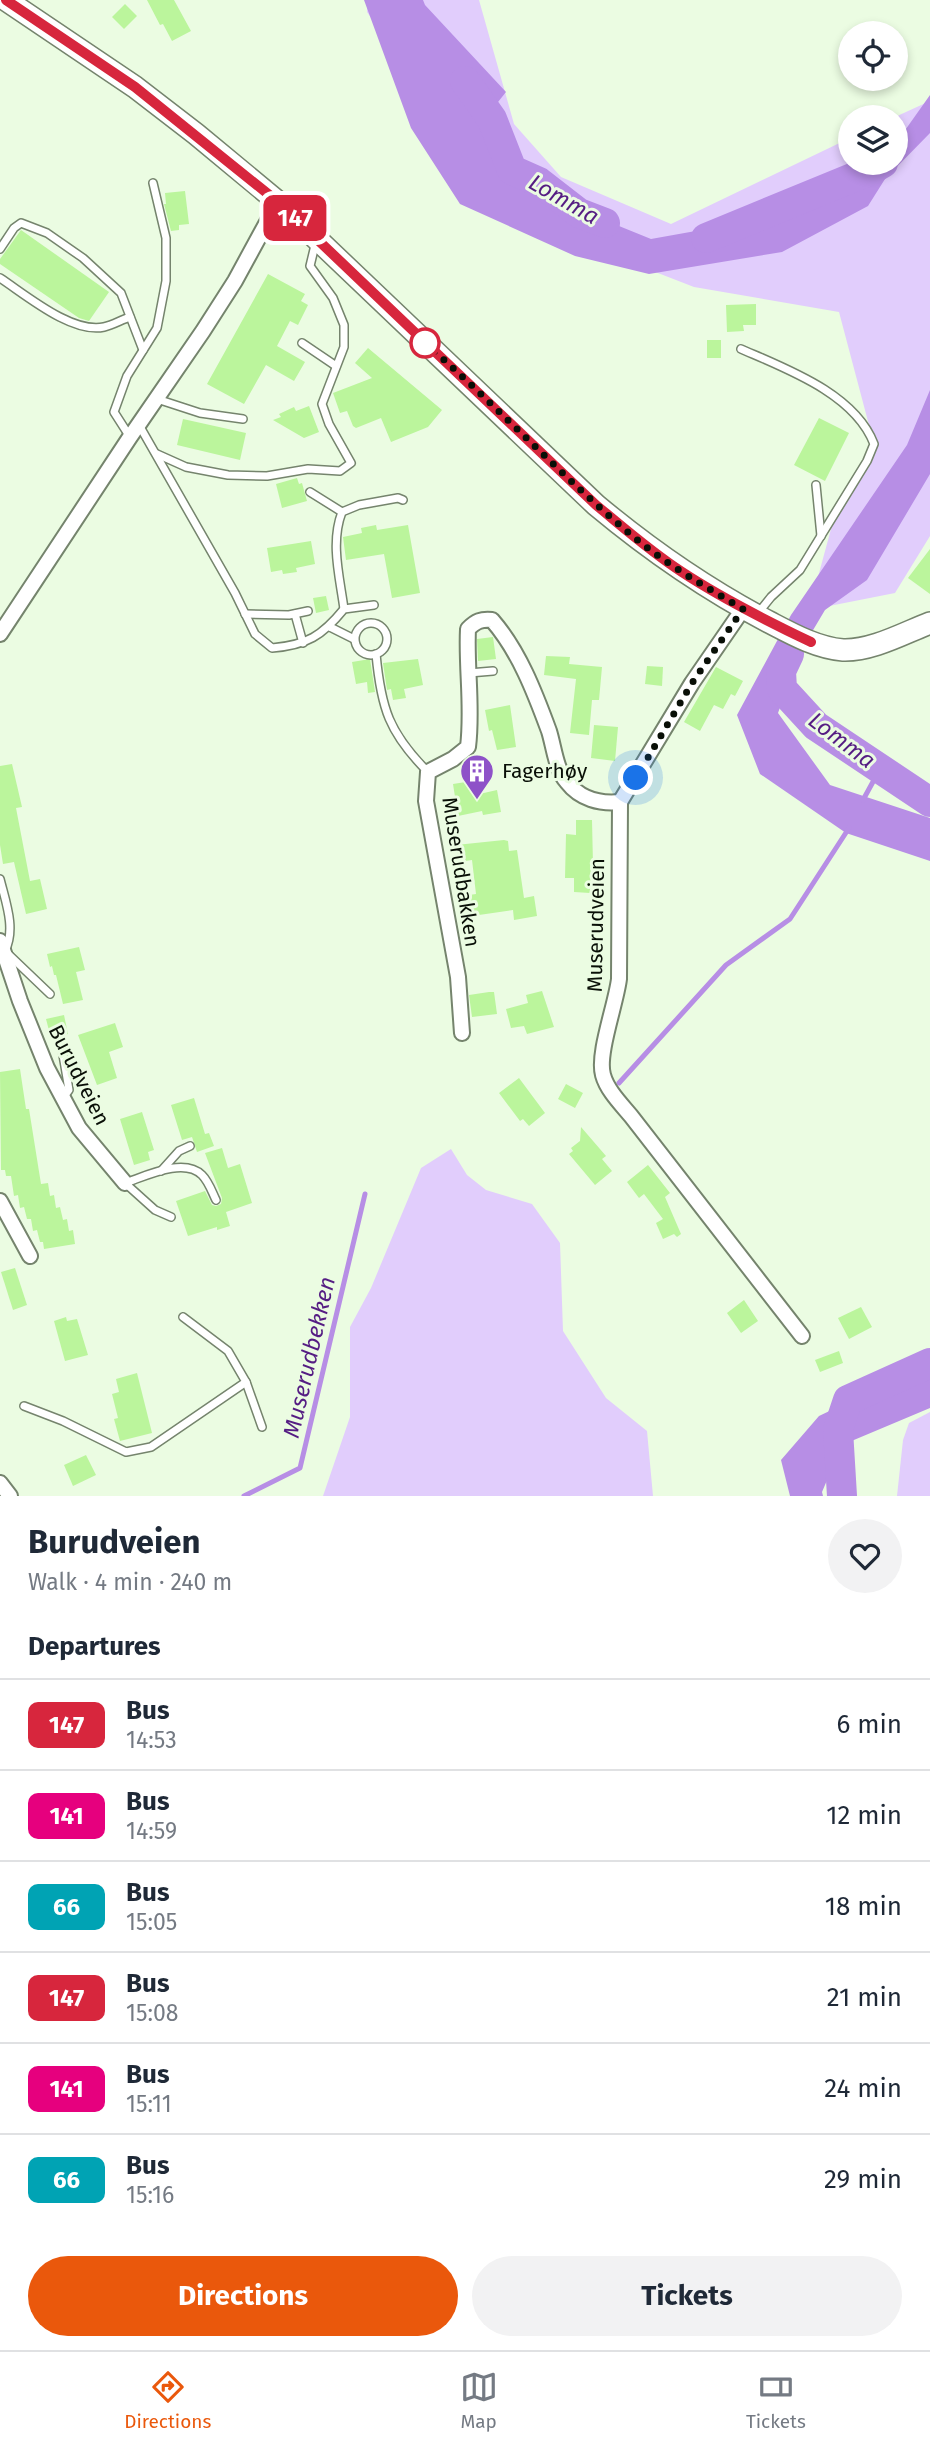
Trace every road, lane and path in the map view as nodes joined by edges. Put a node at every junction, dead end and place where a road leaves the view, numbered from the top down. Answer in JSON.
{"nodes":[{"id":1,"x":6,"y":0,"type":"edge"},
{"id":2,"x":153,"y":183,"type":"dead end"},
{"id":3,"x":278,"y":202,"type":"junction"},
{"id":4,"x":317,"y":239,"type":"junction"},
{"id":5,"x":0,"y":249,"type":"edge"},
{"id":6,"x":0,"y":278,"type":"edge"},
{"id":7,"x":130,"y":317,"type":"junction"},
{"id":8,"x":302,"y":342,"type":"dead end"},
{"id":9,"x":741,"y":349,"type":"dead end"},
{"id":10,"x":143,"y":350,"type":"junction"},
{"id":11,"x":336,"y":366,"type":"junction"},
{"id":12,"x":157,"y":399,"type":"junction"},
{"id":13,"x":243,"y":419,"type":"dead end"},
{"id":14,"x":139,"y":425,"type":"junction"},
{"id":15,"x":130,"y":437,"type":"junction"},
{"id":16,"x":157,"y":454,"type":"junction"},
{"id":17,"x":816,"y":485,"type":"dead end"},
{"id":18,"x":310,"y":492,"type":"dead end"},
{"id":19,"x":403,"y":500,"type":"dead end"},
{"id":20,"x":342,"y":512,"type":"junction"},
{"id":21,"x":821,"y":536,"type":"junction"},
{"id":22,"x":374,"y":605,"type":"dead end"},
{"id":23,"x":344,"y":609,"type":"junction"},
{"id":24,"x":308,"y":611,"type":"dead end"},
{"id":25,"x":750,"y":612,"type":"junction"},
{"id":26,"x":245,"y":614,"type":"junction"},
{"id":27,"x":295,"y":614,"type":"junction"},
{"id":28,"x":923,"y":626,"type":"edge"},
{"id":29,"x":330,"y":627,"type":"junction"},
{"id":30,"x":0,"y":635,"type":"edge"},
{"id":31,"x":354,"y":639,"type":"junction"},
{"id":32,"x":303,"y":643,"type":"junction"},
{"id":33,"x":376,"y":654,"type":"junction"},
{"id":34,"x":493,"y":671,"type":"dead end"},
{"id":35,"x":469,"y":673,"type":"junction"},
{"id":36,"x":428,"y":772,"type":"junction"},
{"id":37,"x":620,"y":802,"type":"junction"},
{"id":38,"x":0,"y":879,"type":"edge"},
{"id":39,"x":2,"y":946,"type":"edge"},
{"id":40,"x":50,"y":994,"type":"dead end"},
{"id":41,"x":462,"y":1033,"type":"dead end"},
{"id":42,"x":62,"y":1049,"type":"dead end"},
{"id":43,"x":63,"y":1098,"type":"junction"},
{"id":44,"x":190,"y":1146,"type":"dead end"},
{"id":45,"x":161,"y":1172,"type":"junction"},
{"id":46,"x":125,"y":1183,"type":"junction"},
{"id":47,"x":216,"y":1200,"type":"dead end"},
{"id":48,"x":0,"y":1201,"type":"edge"},
{"id":49,"x":171,"y":1217,"type":"dead end"},
{"id":50,"x":30,"y":1256,"type":"dead end"},
{"id":51,"x":183,"y":1317,"type":"dead end"},
{"id":52,"x":802,"y":1336,"type":"dead end"},
{"id":53,"x":246,"y":1382,"type":"junction"},
{"id":54,"x":24,"y":1406,"type":"dead end"},
{"id":55,"x":262,"y":1426,"type":"dead end"},
{"id":56,"x":0,"y":1483,"type":"edge"},
{"id":57,"x":10,"y":1496,"type":"edge"}],
"edges":[{"from":1,"to":3,"type":"street"},
{"from":2,"to":10,"type":"lane"},
{"from":3,"to":4,"type":"street"},
{"from":3,"to":12,"type":"street"},
{"from":4,"to":11,"type":"lane"},
{"from":4,"to":25,"type":"street"},
{"from":5,"to":7,"type":"lane"},
{"from":6,"to":7,"type":"lane"},
{"from":7,"to":10,"type":"lane"},
{"from":8,"to":11,"type":"lane"},
{"from":9,"to":21,"type":"lane"},
{"from":10,"to":15,"type":"lane"},
{"from":11,"to":16,"type":"lane"},
{"from":12,"to":13,"type":"lane"},
{"from":12,"to":14,"type":"street"},
{"from":14,"to":15,"type":"street"},
{"from":14,"to":16,"type":"lane"},
{"from":15,"to":30,"type":"street"},
{"from":16,"to":26,"type":"lane"},
{"from":17,"to":21,"type":"lane"},
{"from":18,"to":20,"type":"lane"},
{"from":19,"to":20,"type":"lane"},
{"from":20,"to":23,"type":"lane"},
{"from":21,"to":25,"type":"lane"},
{"from":22,"to":23,"type":"lane"},
{"from":23,"to":29,"type":"lane"},
{"from":24,"to":27,"type":"lane"},
{"from":25,"to":28,"type":"street"},
{"from":25,"to":37,"type":"street"},
{"from":26,"to":27,"type":"lane"},
{"from":26,"to":32,"type":"lane"},
{"from":27,"to":32,"type":"lane"},
{"from":29,"to":31,"type":"lane"},
{"from":29,"to":32,"type":"lane"},
{"from":31,"to":33,"type":"lane"},
{"from":31,"to":33,"type":"lane"},
{"from":33,"to":36,"type":"lane"},
{"from":34,"to":35,"type":"lane"},
{"from":35,"to":36,"type":"street","name":"Muserudbakken"},
{"from":35,"to":37,"type":"street","name":"Muserudbakken"},
{"from":36,"to":41,"type":"street","name":"Muserudbakken"},
{"from":37,"to":52,"type":"street","name":"Muserudveien"},
{"from":38,"to":39,"type":"lane"},
{"from":39,"to":40,"type":"lane"},
{"from":39,"to":43,"type":"street","name":"Burudveien"},
{"from":42,"to":43,"type":"lane"},
{"from":43,"to":46,"type":"street","name":"Burudveien"},
{"from":44,"to":45,"type":"lane"},
{"from":45,"to":46,"type":"lane"},
{"from":45,"to":47,"type":"lane"},
{"from":46,"to":49,"type":"lane"},
{"from":48,"to":50,"type":"street"},
{"from":51,"to":53,"type":"lane"},
{"from":53,"to":54,"type":"lane"},
{"from":53,"to":55,"type":"lane"},
{"from":56,"to":57,"type":"street"}]}
